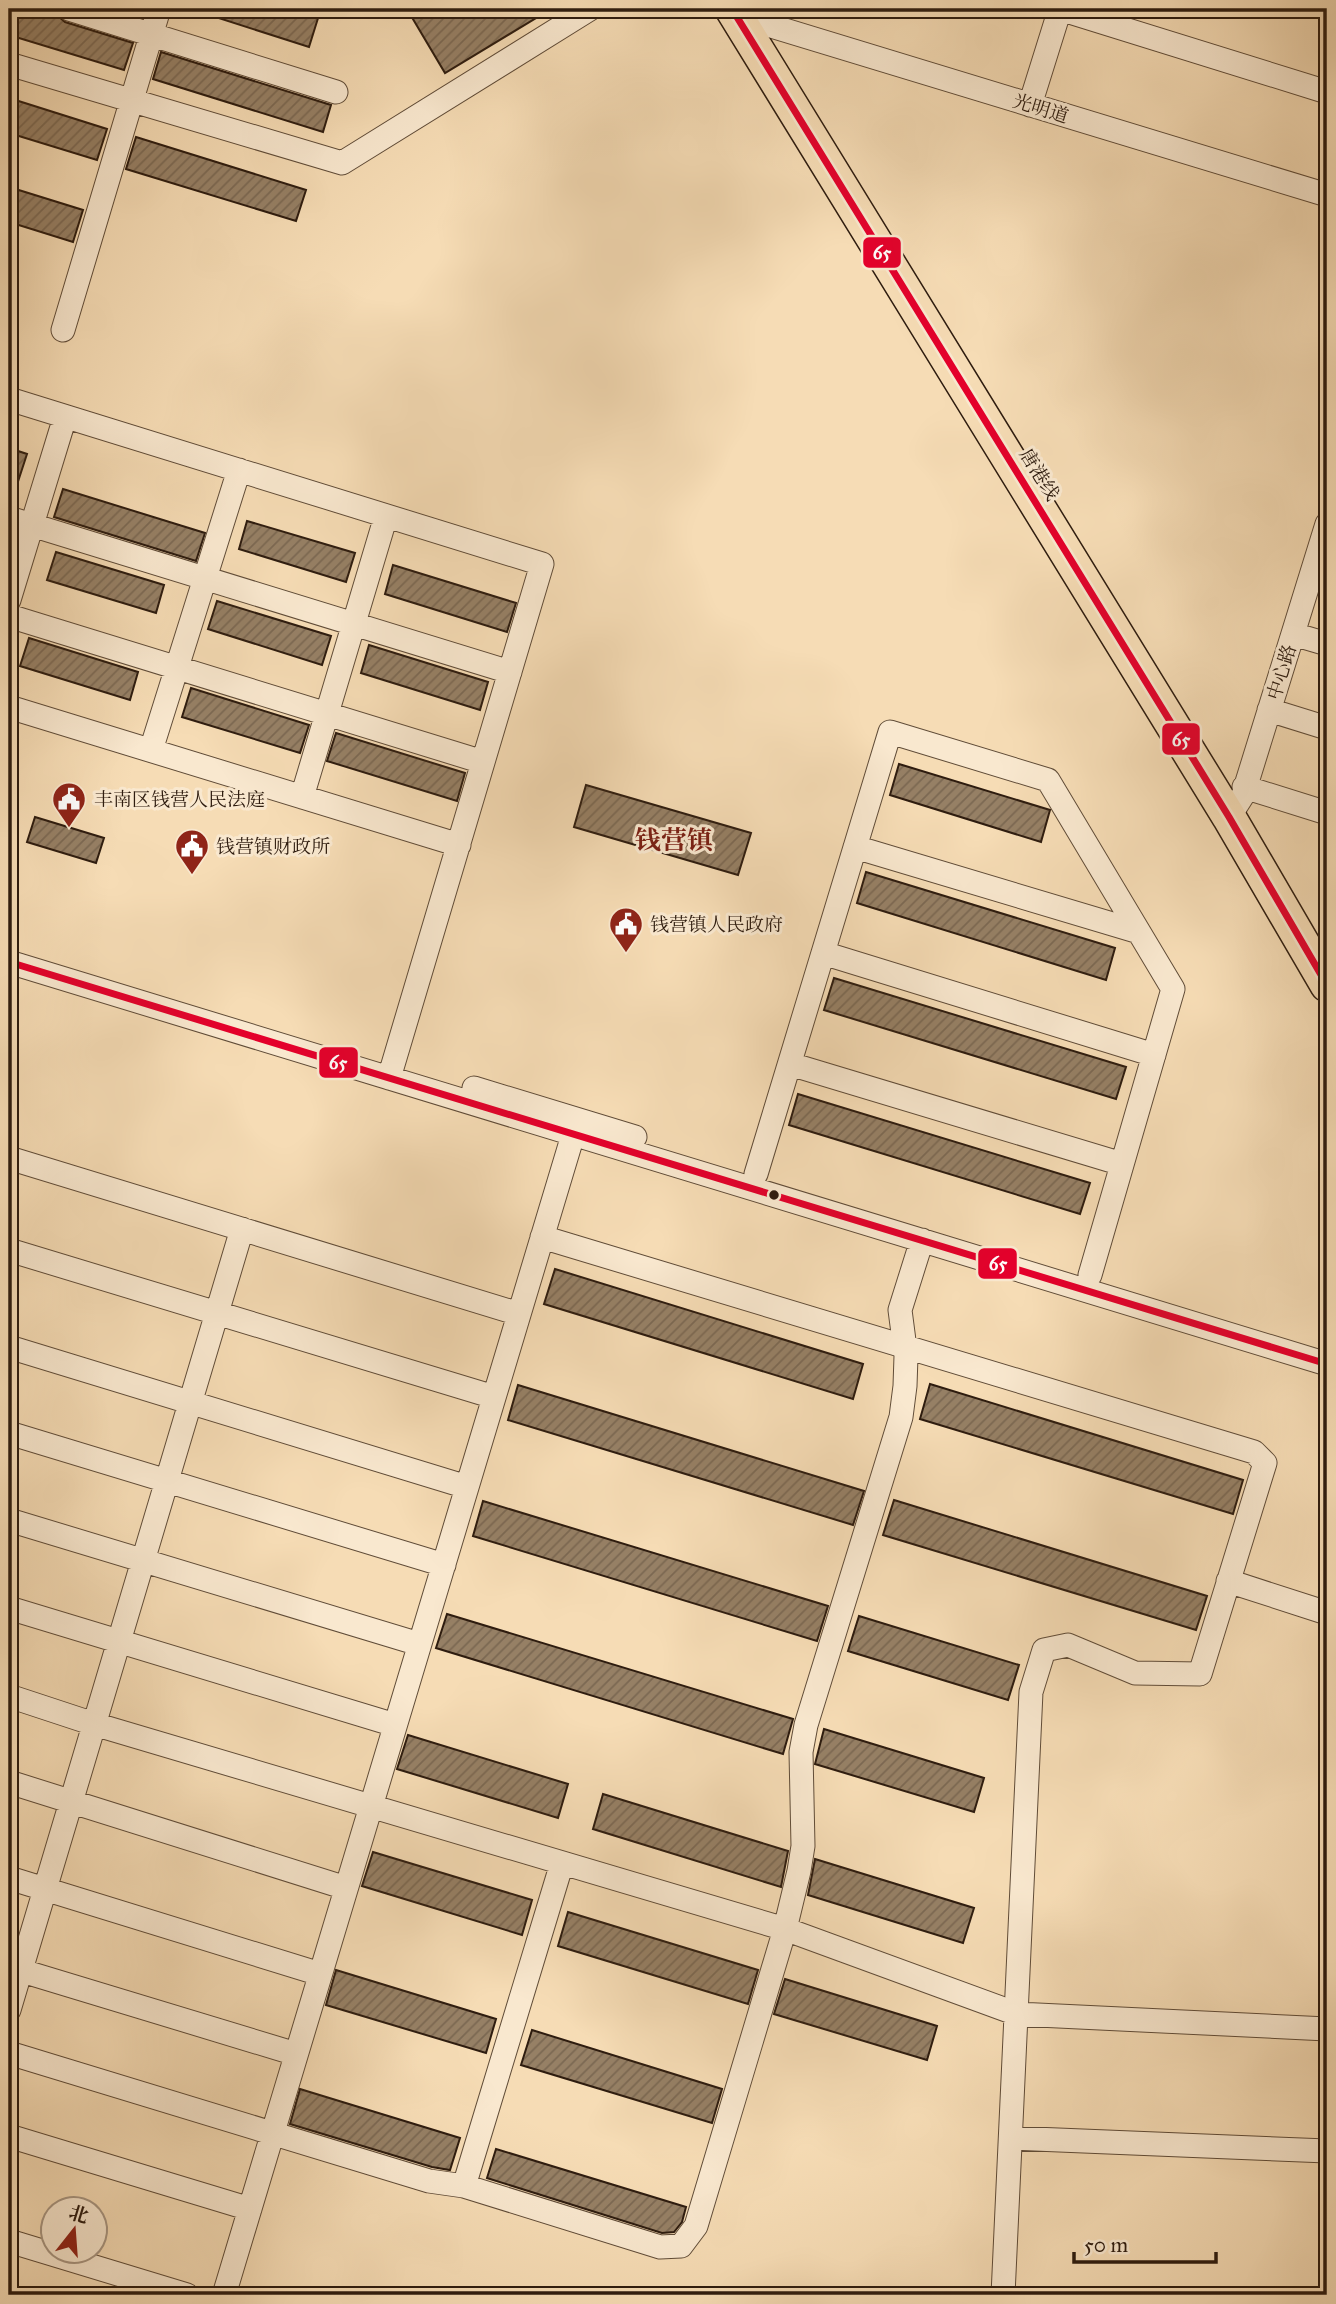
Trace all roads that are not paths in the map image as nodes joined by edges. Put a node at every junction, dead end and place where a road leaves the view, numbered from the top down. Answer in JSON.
{"nodes":[{"id":1,"x":69,"y":9,"type":"edge"},
{"id":2,"x":159,"y":9,"type":"edge"},
{"id":3,"x":590,"y":9,"type":"edge"},
{"id":4,"x":1060,"y":9,"type":"edge"},
{"id":5,"x":745,"y":13,"type":"edge"},
{"id":6,"x":151,"y":34,"type":"junction"},
{"id":7,"x":9,"y":64,"type":"edge"},
{"id":8,"x":336,"y":92,"type":"dead end"},
{"id":9,"x":1327,"y":92,"type":"edge"},
{"id":10,"x":131,"y":101,"type":"junction"},
{"id":11,"x":1030,"y":105,"type":"junction"},
{"id":12,"x":1327,"y":195,"type":"edge"},
{"id":13,"x":63,"y":330,"type":"dead end"},
{"id":14,"x":9,"y":399,"type":"edge"},
{"id":15,"x":65,"y":417,"type":"junction"},
{"id":16,"x":239,"y":470,"type":"junction"},
{"id":17,"x":386,"y":516,"type":"junction"},
{"id":18,"x":9,"y":518,"type":"edge"},
{"id":19,"x":1327,"y":524,"type":"edge"},
{"id":20,"x":32,"y":526,"type":"junction"},
{"id":21,"x":1323,"y":553,"type":"edge"},
{"id":22,"x":205,"y":579,"type":"junction"},
{"id":23,"x":9,"y":600,"type":"edge"},
{"id":24,"x":9,"y":616,"type":"edge"},
{"id":25,"x":354,"y":624,"type":"junction"},
{"id":26,"x":1293,"y":634,"type":"junction"},
{"id":27,"x":1327,"y":644,"type":"edge"},
{"id":28,"x":177,"y":668,"type":"junction"},
{"id":29,"x":510,"y":672,"type":"junction"},
{"id":30,"x":9,"y":707,"type":"edge"},
{"id":31,"x":1269,"y":710,"type":"junction"},
{"id":32,"x":327,"y":714,"type":"junction"},
{"id":33,"x":1327,"y":728,"type":"edge"},
{"id":34,"x":151,"y":750,"type":"junction"},
{"id":35,"x":483,"y":762,"type":"junction"},
{"id":36,"x":302,"y":797,"type":"junction"},
{"id":37,"x":1239,"y":800,"type":"junction"},
{"id":38,"x":1327,"y":813,"type":"edge"},
{"id":39,"x":458,"y":845,"type":"junction"},
{"id":40,"x":855,"y":847,"type":"junction"},
{"id":41,"x":1139,"y":932,"type":"junction"},
{"id":42,"x":1327,"y":942,"type":"edge"},
{"id":43,"x":823,"y":953,"type":"junction"},
{"id":44,"x":9,"y":959,"type":"edge"},
{"id":45,"x":1327,"y":985,"type":"edge"},
{"id":46,"x":1154,"y":1055,"type":"junction"},
{"id":47,"x":790,"y":1064,"type":"junction"},
{"id":48,"x":391,"y":1071,"type":"junction"},
{"id":49,"x":573,"y":1135,"type":"junction"},
{"id":50,"x":9,"y":1158,"type":"edge"},
{"id":51,"x":1122,"y":1164,"type":"junction"},
{"id":52,"x":756,"y":1174,"type":"junction"},
{"id":53,"x":242,"y":1229,"type":"junction"},
{"id":54,"x":542,"y":1237,"type":"junction"},
{"id":55,"x":922,"y":1240,"type":"junction"},
{"id":56,"x":9,"y":1250,"type":"edge"},
{"id":57,"x":1090,"y":1275,"type":"junction"},
{"id":58,"x":217,"y":1313,"type":"junction"},
{"id":59,"x":519,"y":1314,"type":"junction"},
{"id":60,"x":904,"y":1345,"type":"junction"},
{"id":61,"x":9,"y":1347,"type":"edge"},
{"id":62,"x":1327,"y":1348,"type":"edge"},
{"id":63,"x":1327,"y":1364,"type":"edge"},
{"id":64,"x":494,"y":1397,"type":"junction"},
{"id":65,"x":190,"y":1402,"type":"junction"},
{"id":66,"x":9,"y":1433,"type":"edge"},
{"id":67,"x":167,"y":1481,"type":"junction"},
{"id":68,"x":467,"y":1487,"type":"junction"},
{"id":69,"x":9,"y":1520,"type":"edge"},
{"id":70,"x":143,"y":1561,"type":"junction"},
{"id":71,"x":444,"y":1565,"type":"junction"},
{"id":72,"x":1228,"y":1581,"type":"junction"},
{"id":73,"x":9,"y":1608,"type":"edge"},
{"id":74,"x":1327,"y":1613,"type":"edge"},
{"id":75,"x":119,"y":1642,"type":"junction"},
{"id":76,"x":419,"y":1644,"type":"junction"},
{"id":77,"x":9,"y":1696,"type":"edge"},
{"id":78,"x":94,"y":1724,"type":"junction"},
{"id":79,"x":395,"y":1725,"type":"junction"},
{"id":80,"x":9,"y":1782,"type":"edge"},
{"id":81,"x":71,"y":1802,"type":"junction"},
{"id":82,"x":371,"y":1805,"type":"junction"},
{"id":83,"x":562,"y":1863,"type":"junction"},
{"id":84,"x":9,"y":1878,"type":"edge"},
{"id":85,"x":346,"y":1888,"type":"junction"},
{"id":86,"x":45,"y":1889,"type":"junction"},
{"id":87,"x":785,"y":1929,"type":"junction"},
{"id":88,"x":15,"y":1968,"type":"edge"},
{"id":89,"x":320,"y":1974,"type":"junction"},
{"id":90,"x":9,"y":2010,"type":"edge"},
{"id":91,"x":1017,"y":2014,"type":"junction"},
{"id":92,"x":1327,"y":2029,"type":"edge"},
{"id":93,"x":9,"y":2053,"type":"edge"},
{"id":94,"x":296,"y":2054,"type":"junction"},
{"id":95,"x":272,"y":2133,"type":"junction"},
{"id":96,"x":9,"y":2136,"type":"edge"},
{"id":97,"x":1012,"y":2138,"type":"junction"},
{"id":98,"x":1327,"y":2151,"type":"edge"},
{"id":99,"x":464,"y":2186,"type":"junction"},
{"id":100,"x":250,"y":2209,"type":"junction"},
{"id":101,"x":9,"y":2241,"type":"edge"},
{"id":102,"x":187,"y":2295,"type":"edge"},
{"id":103,"x":223,"y":2295,"type":"edge"},
{"id":104,"x":1003,"y":2295,"type":"edge"}],
"edges":[{"from":1,"to":6,"type":"street"},
{"from":2,"to":6,"type":"street"},
{"from":3,"to":10,"type":"street"},
{"from":4,"to":9,"type":"street"},
{"from":4,"to":11,"type":"street"},
{"from":5,"to":11,"type":"street","name":"光明道"},
{"from":5,"to":37,"type":"highway","name":"唐港线"},
{"from":6,"to":8,"type":"street"},
{"from":6,"to":10,"type":"street"},
{"from":7,"to":10,"type":"street"},
{"from":10,"to":13,"type":"street"},
{"from":11,"to":12,"type":"street","name":"光明道"},
{"from":14,"to":15,"type":"street"},
{"from":15,"to":16,"type":"street"},
{"from":15,"to":20,"type":"street"},
{"from":16,"to":17,"type":"street"},
{"from":16,"to":22,"type":"street"},
{"from":17,"to":25,"type":"street"},
{"from":17,"to":29,"type":"street"},
{"from":18,"to":20,"type":"street"},
{"from":19,"to":21,"type":"street","name":"中心路"},
{"from":20,"to":22,"type":"street"},
{"from":20,"to":23,"type":"street"},
{"from":21,"to":26,"type":"street","name":"中心路"},
{"from":22,"to":25,"type":"street"},
{"from":22,"to":28,"type":"street"},
{"from":24,"to":28,"type":"street"},
{"from":25,"to":29,"type":"street"},
{"from":25,"to":32,"type":"street"},
{"from":26,"to":27,"type":"street"},
{"from":26,"to":31,"type":"street","name":"中心路"},
{"from":28,"to":32,"type":"street"},
{"from":28,"to":34,"type":"street"},
{"from":29,"to":35,"type":"street"},
{"from":30,"to":34,"type":"street"},
{"from":31,"to":33,"type":"street"},
{"from":31,"to":37,"type":"street","name":"中心路"},
{"from":32,"to":35,"type":"street"},
{"from":32,"to":36,"type":"street"},
{"from":34,"to":36,"type":"street"},
{"from":35,"to":39,"type":"street"},
{"from":36,"to":39,"type":"street"},
{"from":37,"to":38,"type":"street"},
{"from":37,"to":42,"type":"highway","name":"唐港线"},
{"from":37,"to":45,"type":"highway","name":"唐港线"},
{"from":39,"to":48,"type":"street"},
{"from":40,"to":41,"type":"street"},
{"from":40,"to":41,"type":"street"},
{"from":40,"to":43,"type":"street"},
{"from":41,"to":46,"type":"street"},
{"from":43,"to":46,"type":"street"},
{"from":43,"to":47,"type":"street"},
{"from":44,"to":48,"type":"street"},
{"from":46,"to":51,"type":"street"},
{"from":47,"to":51,"type":"street"},
{"from":47,"to":52,"type":"street"},
{"from":48,"to":49,"type":"street"},
{"from":48,"to":52,"type":"street"},
{"from":49,"to":54,"type":"street"},
{"from":49,"to":55,"type":"street"},
{"from":50,"to":53,"type":"street"},
{"from":51,"to":57,"type":"street"},
{"from":52,"to":57,"type":"street"},
{"from":53,"to":58,"type":"street"},
{"from":53,"to":59,"type":"street"},
{"from":54,"to":59,"type":"street"},
{"from":54,"to":60,"type":"street"},
{"from":55,"to":60,"type":"street"},
{"from":55,"to":63,"type":"street"},
{"from":56,"to":58,"type":"street"},
{"from":57,"to":62,"type":"street"},
{"from":58,"to":64,"type":"street"},
{"from":58,"to":65,"type":"street"},
{"from":59,"to":64,"type":"street"},
{"from":60,"to":72,"type":"street"},
{"from":60,"to":87,"type":"street"},
{"from":61,"to":65,"type":"street"},
{"from":64,"to":68,"type":"street"},
{"from":65,"to":67,"type":"street"},
{"from":65,"to":68,"type":"street"},
{"from":66,"to":67,"type":"street"},
{"from":67,"to":70,"type":"street"},
{"from":67,"to":71,"type":"street"},
{"from":68,"to":71,"type":"street"},
{"from":69,"to":70,"type":"street"},
{"from":70,"to":75,"type":"street"},
{"from":70,"to":76,"type":"street"},
{"from":71,"to":76,"type":"street"},
{"from":72,"to":74,"type":"street"},
{"from":72,"to":91,"type":"street"},
{"from":73,"to":75,"type":"street"},
{"from":75,"to":78,"type":"street"},
{"from":75,"to":79,"type":"street"},
{"from":76,"to":79,"type":"street"},
{"from":77,"to":78,"type":"street"},
{"from":78,"to":81,"type":"street"},
{"from":78,"to":82,"type":"street"},
{"from":79,"to":82,"type":"street"},
{"from":80,"to":81,"type":"street"},
{"from":81,"to":85,"type":"street"},
{"from":81,"to":86,"type":"street"},
{"from":82,"to":83,"type":"street"},
{"from":82,"to":85,"type":"street"},
{"from":83,"to":87,"type":"street"},
{"from":83,"to":99,"type":"street"},
{"from":84,"to":86,"type":"street"},
{"from":85,"to":89,"type":"street"},
{"from":86,"to":88,"type":"street"},
{"from":86,"to":89,"type":"street"},
{"from":87,"to":91,"type":"street"},
{"from":87,"to":99,"type":"street"},
{"from":88,"to":90,"type":"street"},
{"from":88,"to":94,"type":"street"},
{"from":89,"to":94,"type":"street"},
{"from":91,"to":92,"type":"street"},
{"from":91,"to":97,"type":"street"},
{"from":93,"to":95,"type":"street"},
{"from":94,"to":95,"type":"street"},
{"from":95,"to":99,"type":"street"},
{"from":95,"to":100,"type":"street"},
{"from":96,"to":100,"type":"street"},
{"from":97,"to":98,"type":"street"},
{"from":97,"to":104,"type":"street"},
{"from":100,"to":103,"type":"street"},
{"from":101,"to":102,"type":"street"}]}
